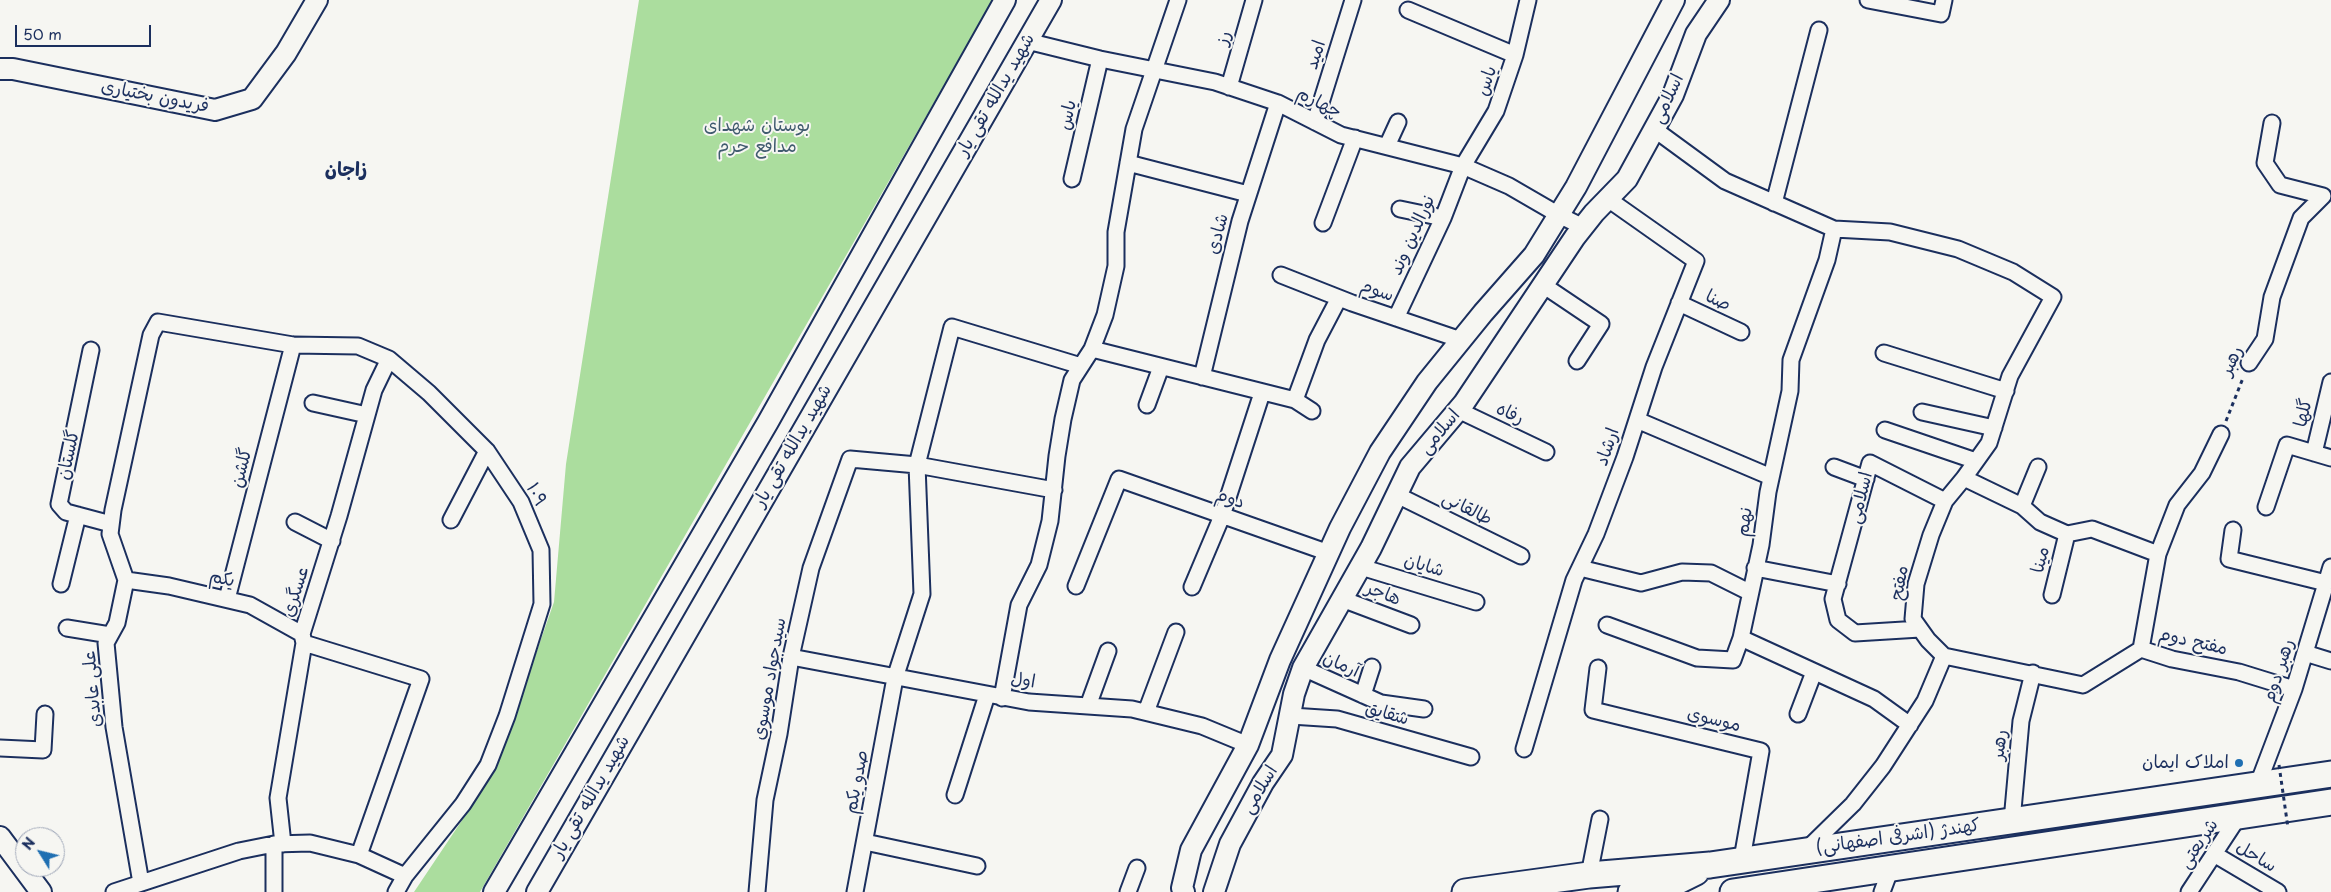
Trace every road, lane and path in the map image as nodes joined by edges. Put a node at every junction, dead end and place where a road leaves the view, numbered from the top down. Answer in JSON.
{"nodes":[{"id":1,"x":316,"y":0,"type":"edge"},
{"id":2,"x":1005,"y":0,"type":"edge"},
{"id":3,"x":1051,"y":0,"type":"edge"},
{"id":4,"x":1178,"y":0,"type":"edge"},
{"id":5,"x":1254,"y":0,"type":"edge"},
{"id":6,"x":1353,"y":0,"type":"edge"},
{"id":7,"x":1528,"y":0,"type":"edge"},
{"id":8,"x":1674,"y":0,"type":"edge"},
{"id":9,"x":1719,"y":0,"type":"edge"},
{"id":10,"x":1868,"y":0,"type":"edge"},
{"id":11,"x":1944,"y":0,"type":"edge"},
{"id":12,"x":1408,"y":10,"type":"dead end"},
{"id":13,"x":1819,"y":30,"type":"dead end"},
{"id":14,"x":1027,"y":41,"type":"junction"},
{"id":15,"x":1515,"y":55,"type":"junction"},
{"id":16,"x":1100,"y":59,"type":"junction"},
{"id":17,"x":0,"y":69,"type":"edge"},
{"id":18,"x":1154,"y":69,"type":"junction"},
{"id":19,"x":1230,"y":87,"type":"junction"},
{"id":20,"x":1278,"y":102,"type":"junction"},
{"id":21,"x":1315,"y":122,"type":"junction"},
{"id":22,"x":1398,"y":122,"type":"dead end"},
{"id":23,"x":2272,"y":123,"type":"dead end"},
{"id":24,"x":1654,"y":129,"type":"junction"},
{"id":25,"x":1355,"y":138,"type":"junction"},
{"id":26,"x":1387,"y":146,"type":"junction"},
{"id":27,"x":1128,"y":163,"type":"junction"},
{"id":28,"x":1463,"y":166,"type":"junction"},
{"id":29,"x":1072,"y":179,"type":"dead end"},
{"id":30,"x":1248,"y":194,"type":"junction"},
{"id":31,"x":2327,"y":197,"type":"edge"},
{"id":32,"x":1608,"y":198,"type":"junction"},
{"id":33,"x":1774,"y":203,"type":"junction"},
{"id":34,"x":1400,"y":209,"type":"dead end"},
{"id":35,"x":1559,"y":215,"type":"junction"},
{"id":36,"x":1443,"y":218,"type":"junction"},
{"id":37,"x":1323,"y":223,"type":"dead end"},
{"id":38,"x":1583,"y":227,"type":"junction"},
{"id":39,"x":1834,"y":229,"type":"junction"},
{"id":40,"x":1281,"y":275,"type":"dead end"},
{"id":41,"x":1543,"y":285,"type":"junction"},
{"id":42,"x":1339,"y":298,"type":"junction"},
{"id":43,"x":1679,"y":303,"type":"junction"},
{"id":44,"x":1396,"y":318,"type":"junction"},
{"id":45,"x":1741,"y":332,"type":"dead end"},
{"id":46,"x":1461,"y":340,"type":"junction"},
{"id":47,"x":293,"y":345,"type":"junction"},
{"id":48,"x":1092,"y":349,"type":"junction"},
{"id":49,"x":91,"y":350,"type":"dead end"},
{"id":50,"x":1884,"y":353,"type":"dead end"},
{"id":51,"x":389,"y":359,"type":"junction"},
{"id":52,"x":1577,"y":361,"type":"dead end"},
{"id":53,"x":2249,"y":363,"type":"joint"},
{"id":54,"x":1081,"y":366,"type":"junction"},
{"id":55,"x":1161,"y":367,"type":"junction"},
{"id":56,"x":1202,"y":378,"type":"junction"},
{"id":57,"x":2331,"y":382,"type":"edge"},
{"id":58,"x":2006,"y":391,"type":"junction"},
{"id":59,"x":1262,"y":393,"type":"junction"},
{"id":60,"x":1295,"y":400,"type":"junction"},
{"id":61,"x":313,"y":403,"type":"dead end"},
{"id":62,"x":1147,"y":405,"type":"dead end"},
{"id":63,"x":1458,"y":410,"type":"junction"},
{"id":64,"x":1312,"y":411,"type":"dead end"},
{"id":65,"x":1922,"y":412,"type":"dead end"},
{"id":66,"x":367,"y":415,"type":"junction"},
{"id":67,"x":1637,"y":420,"type":"junction"},
{"id":68,"x":1994,"y":428,"type":"junction"},
{"id":69,"x":1885,"y":430,"type":"dead end"},
{"id":70,"x":2221,"y":434,"type":"joint"},
{"id":71,"x":487,"y":451,"type":"junction"},
{"id":72,"x":1546,"y":452,"type":"dead end"},
{"id":73,"x":2314,"y":453,"type":"junction"},
{"id":74,"x":2331,"y":458,"type":"edge"},
{"id":75,"x":1976,"y":461,"type":"junction"},
{"id":76,"x":917,"y":464,"type":"junction"},
{"id":77,"x":1834,"y":467,"type":"dead end"},
{"id":78,"x":2038,"y":467,"type":"dead end"},
{"id":79,"x":1771,"y":477,"type":"junction"},
{"id":80,"x":1964,"y":478,"type":"junction"},
{"id":81,"x":1866,"y":479,"type":"junction"},
{"id":82,"x":1054,"y":490,"type":"junction"},
{"id":83,"x":1397,"y":495,"type":"junction"},
{"id":84,"x":1945,"y":501,"type":"junction"},
{"id":85,"x":2022,"y":506,"type":"junction"},
{"id":86,"x":2266,"y":507,"type":"dead end"},
{"id":87,"x":78,"y":515,"type":"junction"},
{"id":88,"x":1222,"y":516,"type":"junction"},
{"id":89,"x":451,"y":520,"type":"dead end"},
{"id":90,"x":295,"y":522,"type":"dead end"},
{"id":91,"x":111,"y":524,"type":"junction"},
{"id":92,"x":2233,"y":530,"type":"dead end"},
{"id":93,"x":2067,"y":534,"type":"junction"},
{"id":94,"x":332,"y":541,"type":"junction"},
{"id":95,"x":1329,"y":553,"type":"junction"},
{"id":96,"x":2158,"y":554,"type":"junction"},
{"id":97,"x":1521,"y":556,"type":"dead end"},
{"id":98,"x":1361,"y":567,"type":"junction"},
{"id":99,"x":2331,"y":567,"type":"edge"},
{"id":100,"x":1580,"y":568,"type":"junction"},
{"id":101,"x":1755,"y":568,"type":"junction"},
{"id":102,"x":126,"y":580,"type":"junction"},
{"id":103,"x":2326,"y":583,"type":"junction"},
{"id":104,"x":62,"y":584,"type":"dead end"},
{"id":105,"x":1838,"y":584,"type":"junction"},
{"id":106,"x":1076,"y":586,"type":"dead end"},
{"id":107,"x":1192,"y":587,"type":"dead end"},
{"id":108,"x":1749,"y":592,"type":"junction"},
{"id":109,"x":2052,"y":595,"type":"dead end"},
{"id":110,"x":227,"y":599,"type":"junction"},
{"id":111,"x":1342,"y":599,"type":"junction"},
{"id":112,"x":1476,"y":602,"type":"dead end"},
{"id":113,"x":1411,"y":624,"type":"dead end"},
{"id":114,"x":1607,"y":625,"type":"dead end"},
{"id":115,"x":67,"y":628,"type":"dead end"},
{"id":116,"x":1920,"y":629,"type":"junction"},
{"id":117,"x":1176,"y":632,"type":"dead end"},
{"id":118,"x":110,"y":635,"type":"junction"},
{"id":119,"x":303,"y":638,"type":"junction"},
{"id":120,"x":1741,"y":638,"type":"junction"},
{"id":121,"x":2140,"y":649,"type":"junction"},
{"id":122,"x":1108,"y":651,"type":"dead end"},
{"id":123,"x":2305,"y":653,"type":"junction"},
{"id":124,"x":1944,"y":656,"type":"junction"},
{"id":125,"x":791,"y":657,"type":"junction"},
{"id":126,"x":2331,"y":661,"type":"edge"},
{"id":127,"x":1372,"y":667,"type":"dead end"},
{"id":128,"x":1303,"y":668,"type":"junction"},
{"id":129,"x":1598,"y":668,"type":"dead end"},
{"id":130,"x":1814,"y":672,"type":"junction"},
{"id":131,"x":2033,"y":673,"type":"junction"},
{"id":132,"x":895,"y":678,"type":"junction"},
{"id":133,"x":2294,"y":689,"type":"junction"},
{"id":134,"x":1363,"y":695,"type":"junction"},
{"id":135,"x":995,"y":696,"type":"junction"},
{"id":136,"x":1088,"y":706,"type":"junction"},
{"id":137,"x":1424,"y":709,"type":"dead end"},
{"id":138,"x":1146,"y":712,"type":"junction"},
{"id":139,"x":45,"y":714,"type":"dead end"},
{"id":140,"x":1798,"y":714,"type":"dead end"},
{"id":141,"x":1291,"y":716,"type":"junction"},
{"id":142,"x":1910,"y":725,"type":"junction"},
{"id":143,"x":1248,"y":744,"type":"junction"},
{"id":144,"x":0,"y":748,"type":"edge"},
{"id":145,"x":1524,"y":749,"type":"dead end"},
{"id":146,"x":1471,"y":757,"type":"dead end"},
{"id":147,"x":2279,"y":765,"type":"dead end"},
{"id":148,"x":2331,"y":774,"type":"edge"},
{"id":149,"x":2258,"y":784,"type":"junction"},
{"id":150,"x":955,"y":795,"type":"dead end"},
{"id":151,"x":2331,"y":802,"type":"edge"},
{"id":152,"x":2240,"y":816,"type":"junction"},
{"id":153,"x":1600,"y":820,"type":"dead end"},
{"id":154,"x":2012,"y":821,"type":"junction"},
{"id":155,"x":2288,"y":828,"type":"dead end"},
{"id":156,"x":0,"y":837,"type":"edge"},
{"id":157,"x":864,"y":842,"type":"junction"},
{"id":158,"x":278,"y":844,"type":"junction"},
{"id":159,"x":1805,"y":851,"type":"junction"},
{"id":160,"x":2214,"y":854,"type":"junction"},
{"id":161,"x":359,"y":856,"type":"junction"},
{"id":162,"x":1742,"y":859,"type":"junction"},
{"id":163,"x":1710,"y":865,"type":"junction"},
{"id":164,"x":977,"y":866,"type":"dead end"},
{"id":165,"x":1137,"y":868,"type":"dead end"},
{"id":166,"x":1891,"y":868,"type":"junction"},
{"id":167,"x":1589,"y":875,"type":"junction"},
{"id":168,"x":405,"y":876,"type":"junction"},
{"id":169,"x":1536,"y":882,"type":"junction"},
{"id":170,"x":141,"y":883,"type":"junction"},
{"id":171,"x":158,"y":884,"type":"edge"},
{"id":172,"x":1745,"y":891,"type":"edge"},
{"id":173,"x":40,"y":892,"type":"edge"},
{"id":174,"x":114,"y":892,"type":"edge"},
{"id":175,"x":274,"y":892,"type":"edge"},
{"id":176,"x":396,"y":892,"type":"edge"},
{"id":177,"x":494,"y":892,"type":"edge"},
{"id":178,"x":537,"y":892,"type":"edge"},
{"id":179,"x":757,"y":892,"type":"edge"},
{"id":180,"x":855,"y":892,"type":"edge"},
{"id":181,"x":1128,"y":892,"type":"edge"},
{"id":182,"x":1184,"y":892,"type":"edge"},
{"id":183,"x":1214,"y":892,"type":"edge"},
{"id":184,"x":1465,"y":892,"type":"edge"},
{"id":185,"x":1564,"y":892,"type":"edge"},
{"id":186,"x":1631,"y":892,"type":"edge"},
{"id":187,"x":1882,"y":892,"type":"edge"},
{"id":188,"x":2189,"y":892,"type":"edge"},
{"id":189,"x":2278,"y":892,"type":"edge"}],
"edges":[{"from":1,"to":17,"type":"street","name":"فریدون بختیاری"},
{"from":2,"to":177,"type":"street","name":"شهید یدالله تقی یار"},
{"from":3,"to":14,"type":"street","name":"شهید یدالله تقی یار"},
{"from":4,"to":18,"type":"street"},
{"from":5,"to":19,"type":"street","name":"رز"},
{"from":6,"to":21,"type":"street","name":"امید"},
{"from":7,"to":15,"type":"street","name":"یاس"},
{"from":8,"to":35,"type":"street","name":"اسلامی"},
{"from":9,"to":24,"type":"street","name":"اسلامی"},
{"from":10,"to":11,"type":"street"},
{"from":12,"to":15,"type":"street"},
{"from":13,"to":33,"type":"street"},
{"from":14,"to":16,"type":"street","name":"چهارم"},
{"from":14,"to":178,"type":"street","name":"شهید یدالله تقی یار"},
{"from":15,"to":28,"type":"street","name":"یاس"},
{"from":16,"to":18,"type":"street","name":"چهارم"},
{"from":16,"to":29,"type":"street","name":"یاس"},
{"from":18,"to":19,"type":"street","name":"چهارم"},
{"from":18,"to":27,"type":"street"},
{"from":19,"to":20,"type":"street","name":"چهارم"},
{"from":20,"to":21,"type":"street","name":"چهارم"},
{"from":20,"to":30,"type":"street","name":"شادی"},
{"from":21,"to":25,"type":"street","name":"چهارم"},
{"from":22,"to":26,"type":"street"},
{"from":23,"to":31,"type":"street","name":"رهبر"},
{"from":24,"to":32,"type":"street","name":"اسلامی"},
{"from":24,"to":33,"type":"street"},
{"from":25,"to":26,"type":"street","name":"چهارم"},
{"from":25,"to":37,"type":"street"},
{"from":26,"to":28,"type":"street","name":"چهارم"},
{"from":27,"to":30,"type":"street"},
{"from":27,"to":48,"type":"street"},
{"from":28,"to":35,"type":"street","name":"چهارم"},
{"from":28,"to":36,"type":"street","name":"نورالدین وند"},
{"from":30,"to":56,"type":"street","name":"شادی"},
{"from":31,"to":53,"type":"street","name":"رهبر"},
{"from":32,"to":38,"type":"street","name":"اسلامی"},
{"from":32,"to":43,"type":"street","name":"ارشاد"},
{"from":33,"to":39,"type":"street"},
{"from":34,"to":36,"type":"street"},
{"from":35,"to":38,"type":"street","name":"چهارم"},
{"from":35,"to":46,"type":"street","name":"اسلامی"},
{"from":36,"to":44,"type":"street","name":"نورالدین وند"},
{"from":38,"to":41,"type":"street","name":"اسلامی"},
{"from":39,"to":58,"type":"street","name":"مفتح"},
{"from":39,"to":79,"type":"street","name":"نهم"},
{"from":40,"to":42,"type":"street","name":"سوم"},
{"from":41,"to":52,"type":"street"},
{"from":41,"to":63,"type":"street","name":"اسلامی"},
{"from":42,"to":44,"type":"street","name":"سوم"},
{"from":42,"to":60,"type":"street"},
{"from":43,"to":45,"type":"street","name":"صنا"},
{"from":43,"to":67,"type":"street","name":"ارشاد"},
{"from":44,"to":46,"type":"street","name":"سوم"},
{"from":46,"to":95,"type":"street","name":"اسلامی"},
{"from":47,"to":51,"type":"street","name":"۱۰۹"},
{"from":47,"to":91,"type":"street","name":"۱۰۹"},
{"from":47,"to":110,"type":"street","name":"گلشن"},
{"from":48,"to":54,"type":"street"},
{"from":48,"to":55,"type":"street"},
{"from":49,"to":87,"type":"street","name":"گلستان"},
{"from":50,"to":58,"type":"street"},
{"from":51,"to":66,"type":"street","name":"عسگری"},
{"from":51,"to":71,"type":"street","name":"۱۰۹"},
{"from":53,"to":70,"type":"path","name":"رهبر"},
{"from":54,"to":76,"type":"street","name":"صدو یکم"},
{"from":54,"to":82,"type":"street"},
{"from":55,"to":56,"type":"street"},
{"from":55,"to":62,"type":"street"},
{"from":56,"to":59,"type":"street"},
{"from":57,"to":73,"type":"street","name":"گلها"},
{"from":58,"to":68,"type":"street","name":"مفتح"},
{"from":59,"to":60,"type":"street"},
{"from":59,"to":88,"type":"street"},
{"from":60,"to":64,"type":"street"},
{"from":61,"to":66,"type":"street"},
{"from":63,"to":72,"type":"street","name":"رفاه"},
{"from":63,"to":83,"type":"street","name":"اسلامی"},
{"from":65,"to":68,"type":"street"},
{"from":66,"to":94,"type":"street","name":"عسگری"},
{"from":67,"to":79,"type":"street"},
{"from":67,"to":100,"type":"street","name":"ارشاد"},
{"from":68,"to":75,"type":"street","name":"مفتح"},
{"from":69,"to":75,"type":"street"},
{"from":70,"to":96,"type":"street"},
{"from":71,"to":89,"type":"street"},
{"from":71,"to":168,"type":"street","name":"۱۰۹"},
{"from":73,"to":74,"type":"street"},
{"from":73,"to":86,"type":"street"},
{"from":75,"to":80,"type":"street","name":"مفتح"},
{"from":76,"to":82,"type":"street"},
{"from":76,"to":125,"type":"street","name":"سیدجواد موسوی"},
{"from":76,"to":132,"type":"street","name":"صدو یکم"},
{"from":77,"to":81,"type":"street"},
{"from":78,"to":85,"type":"street"},
{"from":79,"to":101,"type":"street","name":"نهم"},
{"from":80,"to":84,"type":"street","name":"مفتح"},
{"from":80,"to":85,"type":"street"},
{"from":81,"to":84,"type":"street","name":"اسلامی"},
{"from":81,"to":105,"type":"street","name":"اسلامی"},
{"from":82,"to":135,"type":"street"},
{"from":83,"to":97,"type":"street","name":"طالقانی"},
{"from":83,"to":98,"type":"street","name":"اسلامی"},
{"from":84,"to":116,"type":"street","name":"مفتح"},
{"from":85,"to":93,"type":"street"},
{"from":87,"to":91,"type":"street","name":"گلستان"},
{"from":87,"to":104,"type":"street"},
{"from":88,"to":95,"type":"street","name":"دوم"},
{"from":88,"to":106,"type":"street","name":"دوم"},
{"from":88,"to":107,"type":"street"},
{"from":90,"to":94,"type":"street"},
{"from":91,"to":102,"type":"street"},
{"from":92,"to":103,"type":"street"},
{"from":93,"to":96,"type":"street"},
{"from":93,"to":109,"type":"street","name":"مینا"},
{"from":94,"to":119,"type":"street","name":"عسگری"},
{"from":95,"to":143,"type":"street","name":"اسلامی"},
{"from":96,"to":121,"type":"street"},
{"from":98,"to":111,"type":"street","name":"اسلامی"},
{"from":98,"to":112,"type":"street","name":"شایان"},
{"from":99,"to":103,"type":"street","name":"رهبر دوم"},
{"from":100,"to":108,"type":"street"},
{"from":100,"to":145,"type":"street","name":"ارشاد"},
{"from":101,"to":105,"type":"street"},
{"from":101,"to":108,"type":"street","name":"نهم"},
{"from":102,"to":110,"type":"street","name":"یکم"},
{"from":102,"to":118,"type":"street","name":"علی عابدی"},
{"from":103,"to":123,"type":"street","name":"رهبر دوم"},
{"from":105,"to":116,"type":"street","name":"اسلامی"},
{"from":108,"to":120,"type":"street","name":"نهم"},
{"from":110,"to":119,"type":"street","name":"یکم"},
{"from":111,"to":113,"type":"street","name":"هاجر"},
{"from":111,"to":128,"type":"street","name":"اسلامی"},
{"from":114,"to":120,"type":"street","name":"نهم"},
{"from":115,"to":118,"type":"street"},
{"from":116,"to":124,"type":"street","name":"مفتح"},
{"from":117,"to":138,"type":"street"},
{"from":118,"to":170,"type":"street","name":"علی عابدی"},
{"from":119,"to":158,"type":"street","name":"عسگری"},
{"from":119,"to":161,"type":"street","name":"یکم"},
{"from":120,"to":130,"type":"street"},
{"from":121,"to":131,"type":"street","name":"مفتح دوم"},
{"from":121,"to":133,"type":"street","name":"مفتح دوم"},
{"from":122,"to":136,"type":"street"},
{"from":123,"to":126,"type":"street"},
{"from":123,"to":133,"type":"street","name":"رهبر دوم"},
{"from":124,"to":131,"type":"street","name":"مفتح دوم"},
{"from":124,"to":142,"type":"street"},
{"from":125,"to":132,"type":"street","name":"اول"},
{"from":125,"to":179,"type":"street","name":"سیدجواد موسوی"},
{"from":127,"to":134,"type":"street","name":"آرمان"},
{"from":128,"to":134,"type":"street","name":"آرمان"},
{"from":128,"to":141,"type":"street","name":"اسلامی"},
{"from":129,"to":162,"type":"street","name":"موسوی"},
{"from":130,"to":140,"type":"street"},
{"from":130,"to":142,"type":"street"},
{"from":131,"to":154,"type":"street","name":"رهبر"},
{"from":132,"to":135,"type":"street","name":"اول"},
{"from":132,"to":157,"type":"street","name":"صدو یکم"},
{"from":133,"to":149,"type":"street","name":"رهبر دوم"},
{"from":134,"to":137,"type":"street","name":"آرمان"},
{"from":135,"to":136,"type":"street","name":"اول"},
{"from":135,"to":150,"type":"street"},
{"from":136,"to":138,"type":"street","name":"اول"},
{"from":138,"to":143,"type":"street","name":"اول"},
{"from":139,"to":144,"type":"street"},
{"from":141,"to":146,"type":"street","name":"شقایق"},
{"from":141,"to":183,"type":"street","name":"اسلامی"},
{"from":142,"to":159,"type":"street"},
{"from":143,"to":182,"type":"street","name":"اسلامی"},
{"from":147,"to":155,"type":"path","bridge":true},
{"from":148,"to":149,"type":"main road","name":"کهندژ (اشرفی اصفهانی)"},
{"from":149,"to":154,"type":"main road","name":"کهندژ (اشرفی اصفهانی)"},
{"from":151,"to":152,"type":"main road","name":"کهندژ (اشرفی اصفهانی)"},
{"from":152,"to":160,"type":"street","name":"شریعتی"},
{"from":152,"to":166,"type":"main road","name":"کهندژ (اشرفی اصفهانی)"},
{"from":153,"to":167,"type":"street"},
{"from":154,"to":159,"type":"main road","name":"کهندژ (اشرفی اصفهانی)"},
{"from":156,"to":173,"type":"street"},
{"from":157,"to":164,"type":"street"},
{"from":157,"to":180,"type":"street","name":"صدو یکم"},
{"from":158,"to":161,"type":"street"},
{"from":158,"to":171,"type":"street"},
{"from":158,"to":175,"type":"street","name":"عسگری"},
{"from":159,"to":162,"type":"main road","name":"کهندژ (اشرفی اصفهانی)"},
{"from":160,"to":188,"type":"street","name":"شریعتی"},
{"from":160,"to":189,"type":"street","name":"ساحل"},
{"from":161,"to":168,"type":"street"},
{"from":162,"to":163,"type":"main road","name":"کهندژ (اشرفی اصفهانی)"},
{"from":163,"to":167,"type":"main road","name":"کهندژ (اشرفی اصفهانی)"},
{"from":163,"to":186,"type":"main road"},
{"from":165,"to":181,"type":"street"},
{"from":166,"to":172,"type":"main road","name":"کهندژ (اشرفی اصفهانی)"},
{"from":166,"to":187,"type":"street"},
{"from":167,"to":169,"type":"main road","name":"کهندژ (اشرفی اصفهانی)"},
{"from":168,"to":176,"type":"street","name":"۱۰۹"},
{"from":169,"to":184,"type":"main road","name":"کهندژ (اشرفی اصفهانی)"},
{"from":169,"to":185,"type":"main road"},
{"from":170,"to":171,"type":"street"},
{"from":170,"to":174,"type":"street"}]}
